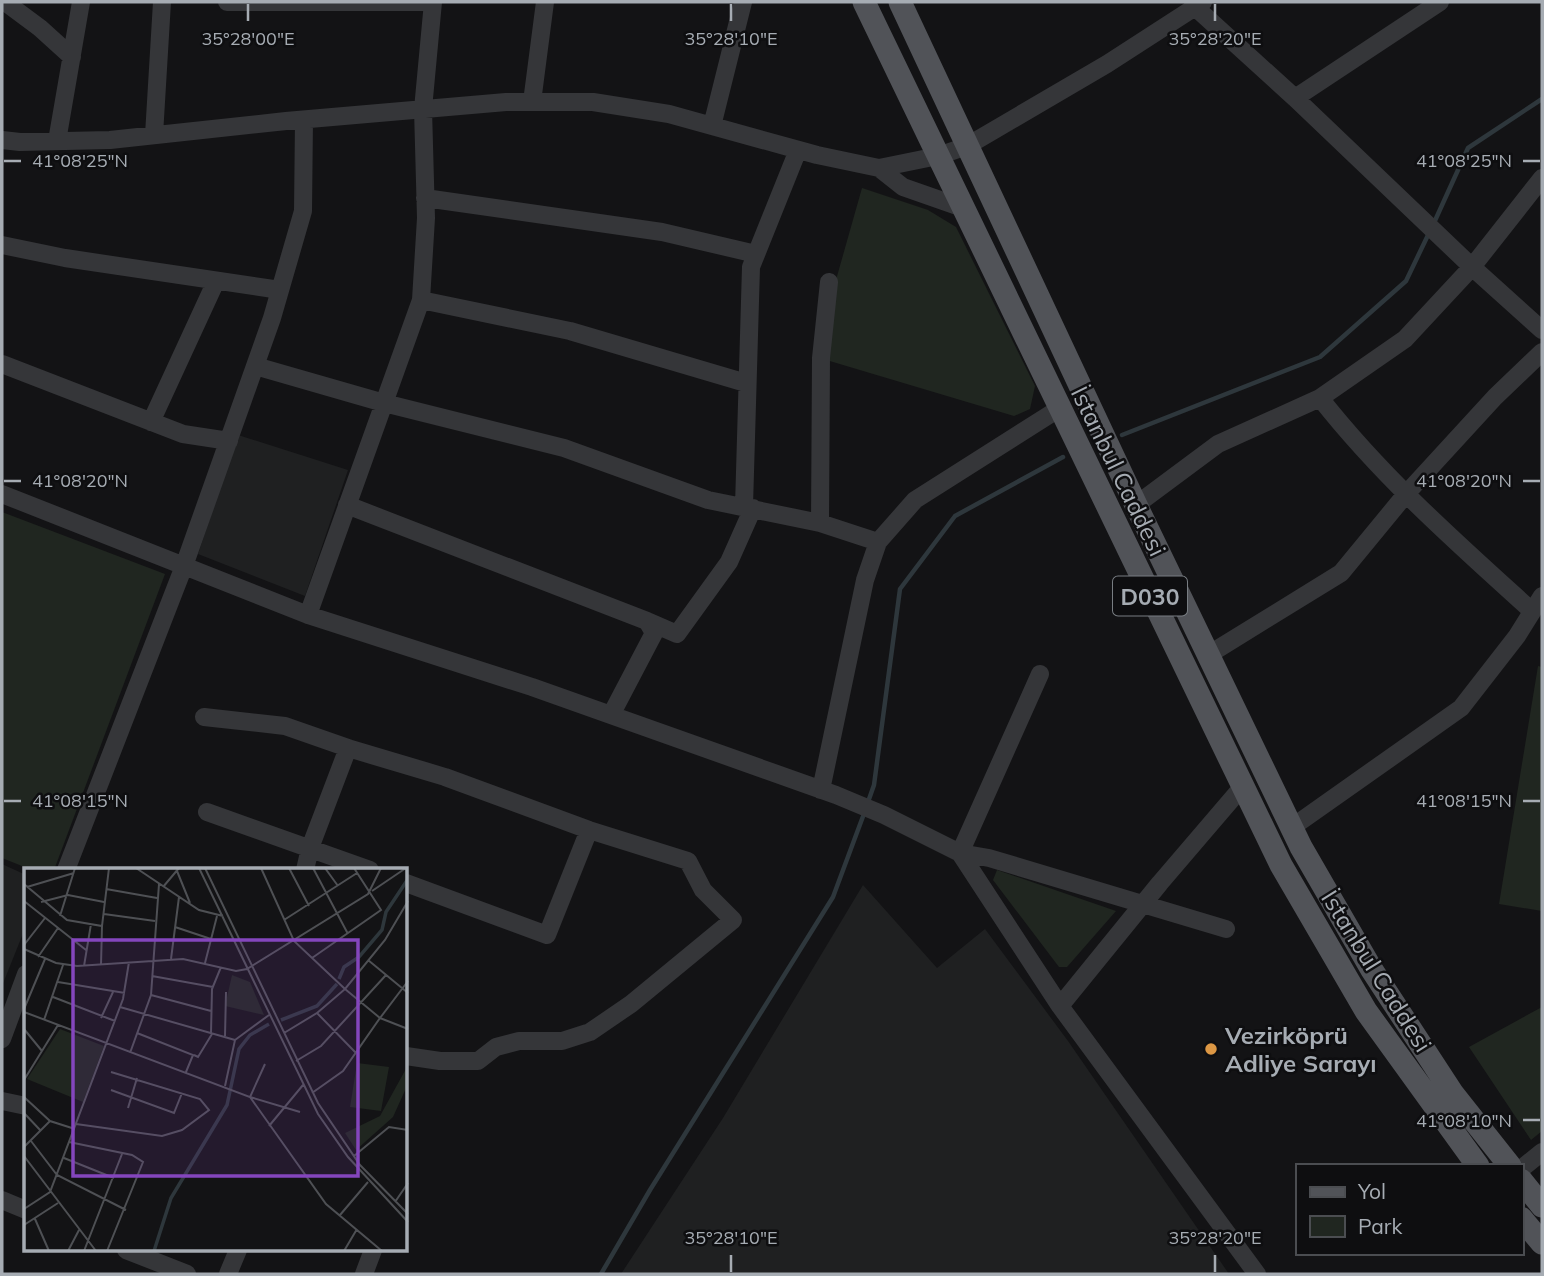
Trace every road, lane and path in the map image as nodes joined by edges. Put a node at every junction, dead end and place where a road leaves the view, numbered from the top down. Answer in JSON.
{"nodes":[{"id":1,"x":5,"y":2,"type":"edge"},
{"id":2,"x":82,"y":2,"type":"edge"},
{"id":3,"x":162,"y":2,"type":"edge"},
{"id":4,"x":227,"y":2,"type":"edge"},
{"id":5,"x":433,"y":2,"type":"edge"},
{"id":6,"x":545,"y":2,"type":"edge"},
{"id":7,"x":743,"y":2,"type":"edge"},
{"id":8,"x":864,"y":2,"type":"edge"},
{"id":9,"x":900,"y":2,"type":"edge"},
{"id":10,"x":1440,"y":2,"type":"edge"},
{"id":11,"x":1197,"y":3,"type":"edge"},
{"id":12,"x":72,"y":57,"type":"junction"},
{"id":13,"x":1295,"y":98,"type":"junction"},
{"id":14,"x":532,"y":102,"type":"junction"},
{"id":15,"x":423,"y":109,"type":"junction"},
{"id":16,"x":304,"y":120,"type":"junction"},
{"id":17,"x":712,"y":126,"type":"junction"},
{"id":18,"x":153,"y":135,"type":"junction"},
{"id":19,"x":2,"y":139,"type":"edge"},
{"id":20,"x":57,"y":141,"type":"junction"},
{"id":21,"x":967,"y":146,"type":"junction"},
{"id":22,"x":798,"y":150,"type":"junction"},
{"id":23,"x":938,"y":156,"type":"junction"},
{"id":24,"x":879,"y":168,"type":"junction"},
{"id":25,"x":1542,"y":178,"type":"edge"},
{"id":26,"x":425,"y":198,"type":"junction"},
{"id":27,"x":963,"y":208,"type":"junction"},
{"id":28,"x":2,"y":245,"type":"edge"},
{"id":29,"x":756,"y":254,"type":"junction"},
{"id":30,"x":1472,"y":267,"type":"junction"},
{"id":31,"x":216,"y":281,"type":"junction"},
{"id":32,"x":829,"y":282,"type":"dead end"},
{"id":33,"x":280,"y":290,"type":"junction"},
{"id":34,"x":421,"y":300,"type":"junction"},
{"id":35,"x":1542,"y":330,"type":"edge"},
{"id":36,"x":1542,"y":352,"type":"edge"},
{"id":37,"x":2,"y":364,"type":"edge"},
{"id":38,"x":255,"y":366,"type":"junction"},
{"id":39,"x":746,"y":383,"type":"junction"},
{"id":40,"x":1320,"y":397,"type":"junction"},
{"id":41,"x":384,"y":403,"type":"junction"},
{"id":42,"x":1060,"y":408,"type":"junction"},
{"id":43,"x":151,"y":422,"type":"junction"},
{"id":44,"x":229,"y":441,"type":"junction"},
{"id":45,"x":2,"y":494,"type":"edge"},
{"id":46,"x":1406,"y":494,"type":"junction"},
{"id":47,"x":347,"y":505,"type":"junction"},
{"id":48,"x":1136,"y":505,"type":"junction"},
{"id":49,"x":749,"y":507,"type":"junction"},
{"id":50,"x":820,"y":523,"type":"junction"},
{"id":51,"x":878,"y":542,"type":"junction"},
{"id":52,"x":184,"y":566,"type":"junction"},
{"id":53,"x":1537,"y":604,"type":"edge"},
{"id":54,"x":308,"y":615,"type":"junction"},
{"id":55,"x":647,"y":621,"type":"junction"},
{"id":56,"x":1208,"y":655,"type":"junction"},
{"id":57,"x":1040,"y":674,"type":"dead end"},
{"id":58,"x":611,"y":715,"type":"junction"},
{"id":59,"x":204,"y":717,"type":"dead end"},
{"id":60,"x":348,"y":748,"type":"junction"},
{"id":61,"x":1242,"y":786,"type":"junction"},
{"id":62,"x":828,"y":793,"type":"junction"},
{"id":63,"x":207,"y":812,"type":"dead end"},
{"id":64,"x":1291,"y":828,"type":"junction"},
{"id":65,"x":589,"y":830,"type":"junction"},
{"id":66,"x":310,"y":848,"type":"junction"},
{"id":67,"x":960,"y":853,"type":"junction"},
{"id":68,"x":67,"y":868,"type":"edge"},
{"id":69,"x":305,"y":868,"type":"edge"},
{"id":70,"x":365,"y":868,"type":"edge"},
{"id":71,"x":408,"y":884,"type":"edge"},
{"id":72,"x":1142,"y":904,"type":"junction"},
{"id":73,"x":1226,"y":929,"type":"dead end"},
{"id":74,"x":22,"y":1000,"type":"edge"},
{"id":75,"x":1060,"y":1006,"type":"junction"},
{"id":76,"x":4,"y":1028,"type":"edge"},
{"id":77,"x":408,"y":1056,"type":"edge"},
{"id":78,"x":2,"y":1101,"type":"edge"},
{"id":79,"x":24,"y":1106,"type":"edge"},
{"id":80,"x":1542,"y":1152,"type":"edge"},
{"id":81,"x":1477,"y":1164,"type":"edge"},
{"id":82,"x":1508,"y":1164,"type":"edge"},
{"id":83,"x":1523,"y":1167,"type":"edge"},
{"id":84,"x":1523,"y":1182,"type":"edge"},
{"id":85,"x":2,"y":1200,"type":"edge"},
{"id":86,"x":1542,"y":1206,"type":"edge"},
{"id":87,"x":24,"y":1209,"type":"edge"},
{"id":88,"x":1523,"y":1220,"type":"edge"},
{"id":89,"x":1542,"y":1243,"type":"edge"},
{"id":90,"x":131,"y":1252,"type":"edge"},
{"id":91,"x":237,"y":1252,"type":"edge"},
{"id":92,"x":372,"y":1252,"type":"edge"},
{"id":93,"x":187,"y":1274,"type":"edge"},
{"id":94,"x":228,"y":1274,"type":"edge"},
{"id":95,"x":364,"y":1274,"type":"edge"},
{"id":96,"x":1257,"y":1274,"type":"edge"}],
"edges":[{"from":1,"to":12,"type":"street"},
{"from":2,"to":12,"type":"street"},
{"from":3,"to":18,"type":"street"},
{"from":4,"to":5,"type":"street"},
{"from":5,"to":15,"type":"street"},
{"from":6,"to":14,"type":"street"},
{"from":7,"to":17,"type":"street"},
{"from":8,"to":23,"type":"main road","name":"İstanbul Caddesi","number":"D030"},
{"from":9,"to":21,"type":"main road","name":"İstanbul Caddesi","number":"D030"},
{"from":10,"to":13,"type":"street"},
{"from":11,"to":13,"type":"street"},
{"from":11,"to":21,"type":"street"},
{"from":12,"to":20,"type":"street"},
{"from":13,"to":30,"type":"street"},
{"from":14,"to":15,"type":"street"},
{"from":14,"to":17,"type":"street"},
{"from":15,"to":16,"type":"street"},
{"from":15,"to":26,"type":"street"},
{"from":16,"to":18,"type":"street"},
{"from":16,"to":33,"type":"street"},
{"from":17,"to":22,"type":"street"},
{"from":18,"to":20,"type":"street"},
{"from":19,"to":20,"type":"street"},
{"from":21,"to":23,"type":"street"},
{"from":21,"to":48,"type":"main road","name":"İstanbul Caddesi","number":"D030"},
{"from":22,"to":24,"type":"street"},
{"from":22,"to":29,"type":"street"},
{"from":23,"to":24,"type":"street"},
{"from":23,"to":27,"type":"main road","name":"İstanbul Caddesi","number":"D030"},
{"from":24,"to":27,"type":"street"},
{"from":25,"to":30,"type":"street"},
{"from":26,"to":29,"type":"street"},
{"from":26,"to":34,"type":"street"},
{"from":27,"to":42,"type":"main road","name":"İstanbul Caddesi","number":"D030"},
{"from":28,"to":31,"type":"street"},
{"from":29,"to":39,"type":"street"},
{"from":30,"to":35,"type":"street"},
{"from":30,"to":40,"type":"street"},
{"from":31,"to":33,"type":"street"},
{"from":31,"to":43,"type":"street"},
{"from":32,"to":50,"type":"street"},
{"from":33,"to":38,"type":"street"},
{"from":34,"to":39,"type":"street"},
{"from":34,"to":41,"type":"street"},
{"from":36,"to":46,"type":"street"},
{"from":37,"to":43,"type":"street"},
{"from":38,"to":41,"type":"street"},
{"from":38,"to":44,"type":"street"},
{"from":39,"to":49,"type":"street"},
{"from":40,"to":46,"type":"street"},
{"from":40,"to":48,"type":"street"},
{"from":41,"to":47,"type":"street"},
{"from":41,"to":49,"type":"street"},
{"from":42,"to":51,"type":"street"},
{"from":42,"to":61,"type":"main road","name":"İstanbul Caddesi","number":"D030"},
{"from":43,"to":44,"type":"street"},
{"from":44,"to":52,"type":"street"},
{"from":45,"to":52,"type":"street"},
{"from":46,"to":53,"type":"street"},
{"from":46,"to":56,"type":"street"},
{"from":47,"to":54,"type":"street"},
{"from":47,"to":55,"type":"street"},
{"from":48,"to":56,"type":"main road","name":"İstanbul Caddesi","number":"D030"},
{"from":49,"to":50,"type":"street"},
{"from":49,"to":55,"type":"street"},
{"from":50,"to":51,"type":"street"},
{"from":51,"to":62,"type":"street"},
{"from":52,"to":54,"type":"street"},
{"from":52,"to":68,"type":"street"},
{"from":53,"to":64,"type":"street"},
{"from":54,"to":58,"type":"street"},
{"from":55,"to":58,"type":"street"},
{"from":56,"to":64,"type":"main road","name":"İstanbul Caddesi","number":"D030"},
{"from":57,"to":67,"type":"street"},
{"from":58,"to":62,"type":"street"},
{"from":59,"to":60,"type":"street"},
{"from":60,"to":65,"type":"street"},
{"from":60,"to":66,"type":"street"},
{"from":61,"to":72,"type":"street"},
{"from":61,"to":81,"type":"main road","name":"İstanbul Caddesi","number":"D030"},
{"from":62,"to":67,"type":"street"},
{"from":63,"to":66,"type":"street"},
{"from":64,"to":82,"type":"main road","name":"İstanbul Caddesi","number":"D030"},
{"from":65,"to":71,"type":"street"},
{"from":65,"to":77,"type":"street"},
{"from":66,"to":69,"type":"street"},
{"from":66,"to":70,"type":"street"},
{"from":67,"to":72,"type":"street"},
{"from":67,"to":75,"type":"street"},
{"from":72,"to":73,"type":"street"},
{"from":72,"to":75,"type":"street"},
{"from":74,"to":76,"type":"street"},
{"from":75,"to":96,"type":"street"},
{"from":78,"to":79,"type":"street"},
{"from":80,"to":83,"type":"street"},
{"from":84,"to":86,"type":"main road"},
{"from":85,"to":87,"type":"street"},
{"from":88,"to":89,"type":"main road"},
{"from":90,"to":93,"type":"street"},
{"from":91,"to":94,"type":"street"},
{"from":92,"to":95,"type":"street"}]}
